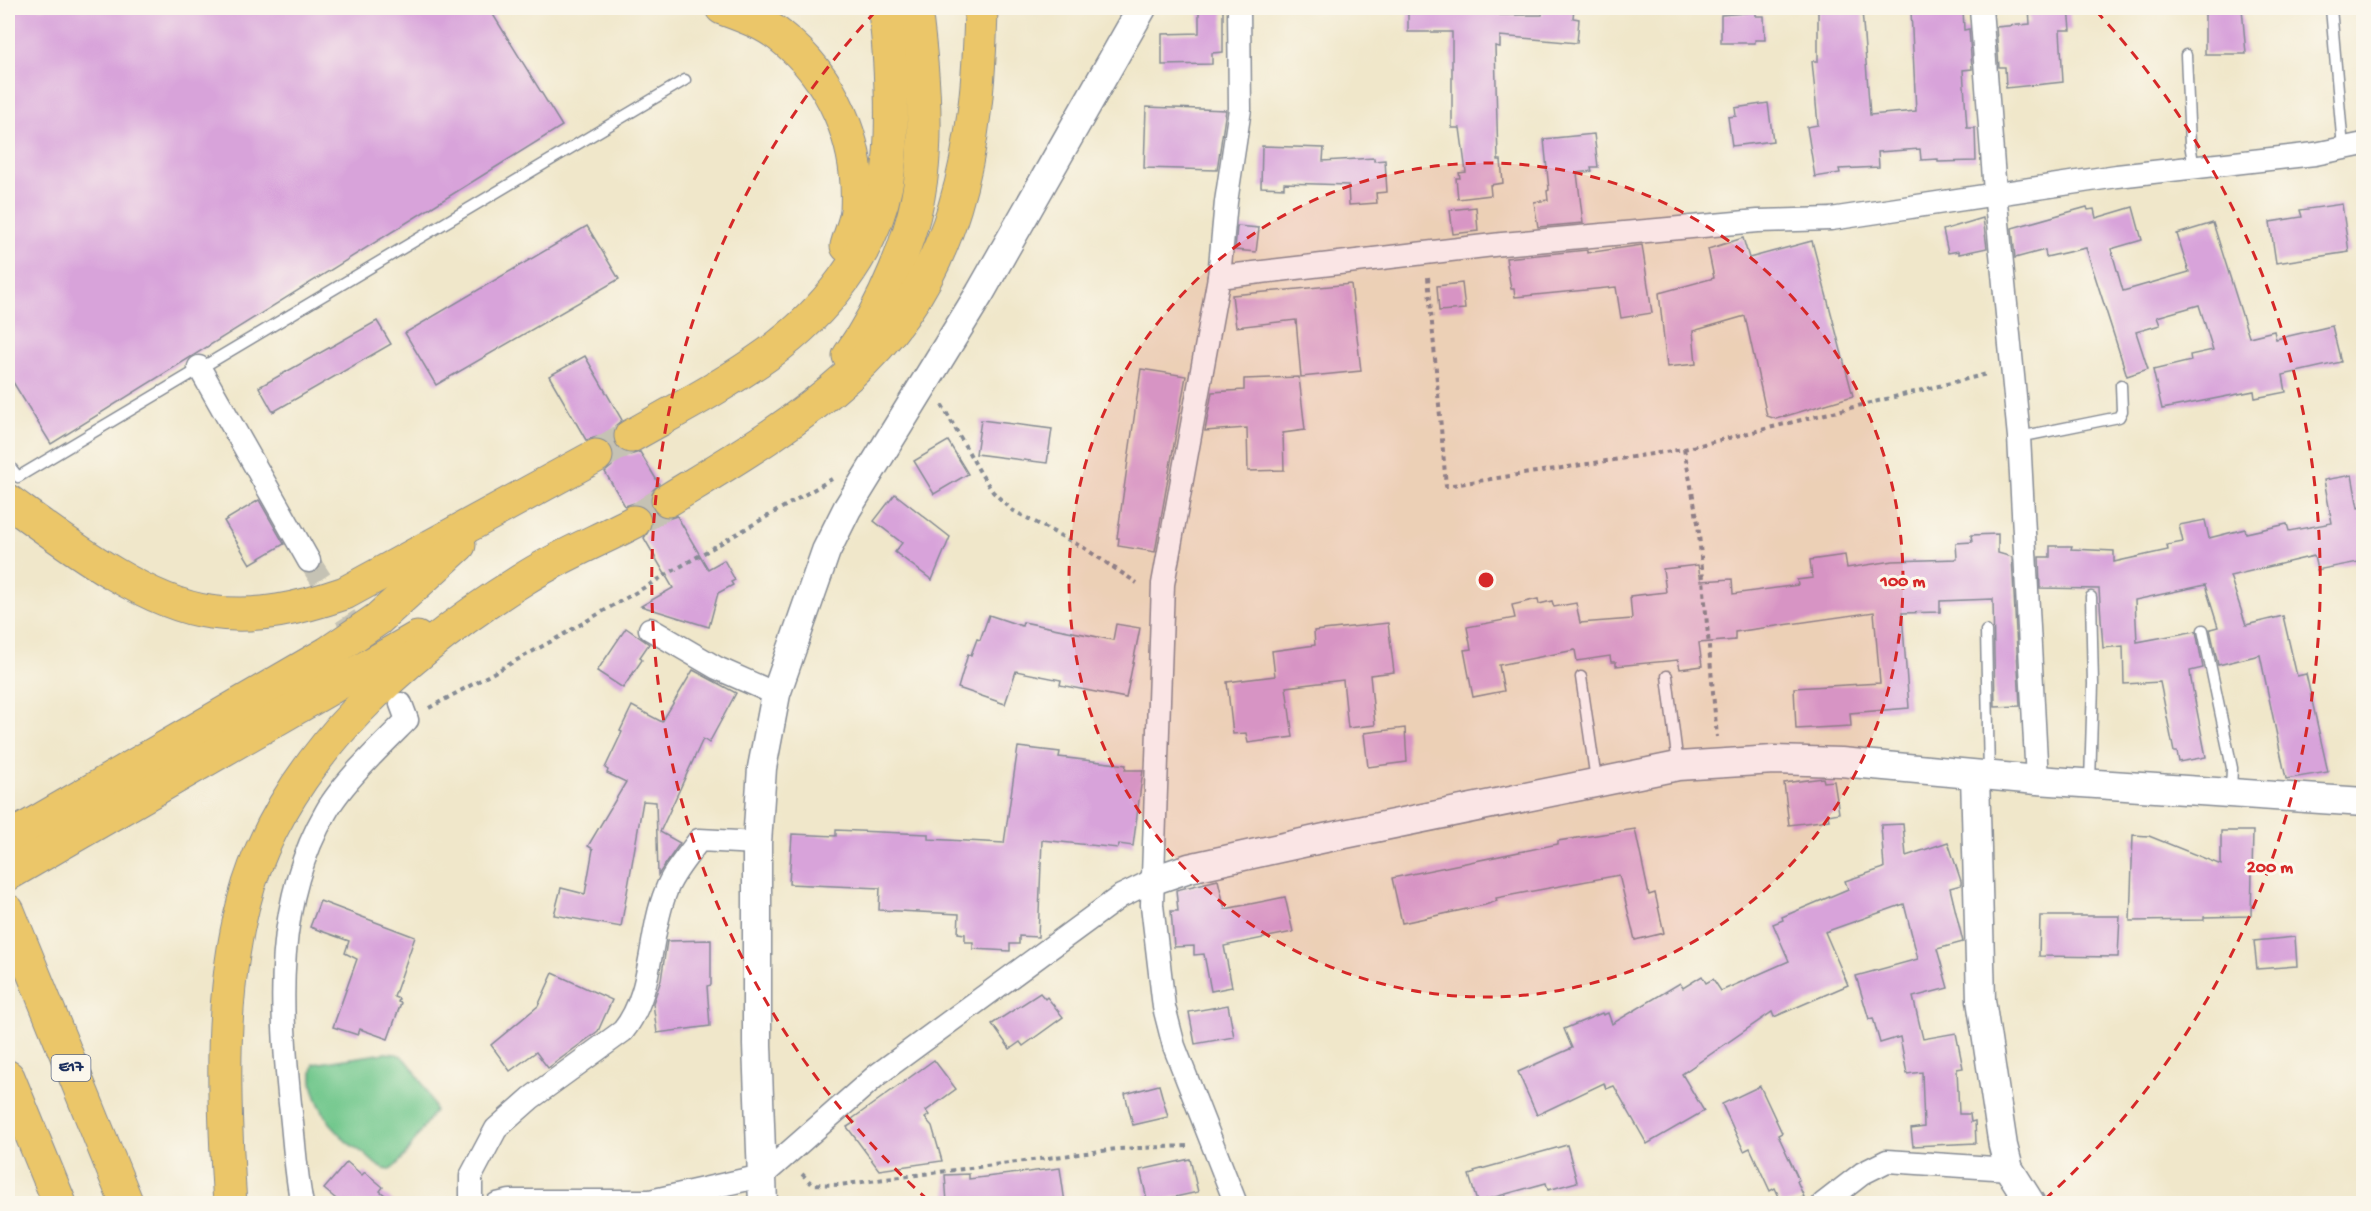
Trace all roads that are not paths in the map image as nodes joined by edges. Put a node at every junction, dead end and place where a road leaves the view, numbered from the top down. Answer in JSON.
{"nodes":[{"id":1,"x":722,"y":8,"type":"edge"},
{"id":2,"x":884,"y":8,"type":"edge"},
{"id":3,"x":915,"y":8,"type":"edge"},
{"id":4,"x":981,"y":8,"type":"edge"},
{"id":5,"x":1142,"y":8,"type":"edge"},
{"id":6,"x":1239,"y":8,"type":"edge"},
{"id":7,"x":1981,"y":8,"type":"edge"},
{"id":8,"x":2331,"y":8,"type":"edge"},
{"id":9,"x":2186,"y":55,"type":"dead end"},
{"id":10,"x":685,"y":80,"type":"dead end"},
{"id":11,"x":2353,"y":146,"type":"edge"},
{"id":12,"x":2194,"y":168,"type":"junction"},
{"id":13,"x":1995,"y":192,"type":"junction"},
{"id":14,"x":1219,"y":277,"type":"junction"},
{"id":15,"x":807,"y":321,"type":"junction"},
{"id":16,"x":199,"y":368,"type":"junction"},
{"id":17,"x":2121,"y":386,"type":"dead end"},
{"id":18,"x":800,"y":414,"type":"junction"},
{"id":19,"x":631,"y":436,"type":"tunnel mouth"},
{"id":20,"x":2019,"y":436,"type":"junction"},
{"id":21,"x":596,"y":456,"type":"tunnel mouth"},
{"id":22,"x":8,"y":464,"type":"edge"},
{"id":23,"x":668,"y":500,"type":"tunnel mouth"},
{"id":24,"x":8,"y":501,"type":"edge"},
{"id":25,"x":493,"y":512,"type":"junction"},
{"id":26,"x":634,"y":522,"type":"tunnel mouth"},
{"id":27,"x":309,"y":561,"type":"tunnel mouth"},
{"id":28,"x":523,"y":579,"type":"junction"},
{"id":29,"x":2091,"y":597,"type":"dead end"},
{"id":30,"x":650,"y":629,"type":"dead end"},
{"id":31,"x":2203,"y":630,"type":"dead end"},
{"id":32,"x":1986,"y":631,"type":"dead end"},
{"id":33,"x":1581,"y":676,"type":"dead end"},
{"id":34,"x":1667,"y":676,"type":"dead end"},
{"id":35,"x":776,"y":694,"type":"junction"},
{"id":36,"x":404,"y":712,"type":"road end"},
{"id":37,"x":1678,"y":766,"type":"junction"},
{"id":38,"x":1982,"y":775,"type":"junction"},
{"id":39,"x":2037,"y":780,"type":"junction"},
{"id":40,"x":1596,"y":781,"type":"junction"},
{"id":41,"x":2090,"y":783,"type":"junction"},
{"id":42,"x":2231,"y":793,"type":"junction"},
{"id":43,"x":2364,"y":802,"type":"edge"},
{"id":44,"x":8,"y":839,"type":"edge"},
{"id":45,"x":757,"y":843,"type":"junction"},
{"id":46,"x":8,"y":874,"type":"edge"},
{"id":47,"x":1154,"y":880,"type":"junction"},
{"id":48,"x":12,"y":922,"type":"edge"},
{"id":49,"x":8,"y":1077,"type":"edge"},
{"id":50,"x":2009,"y":1169,"type":"junction"},
{"id":51,"x":762,"y":1190,"type":"edge"},
{"id":52,"x":60,"y":1203,"type":"edge"},
{"id":53,"x":127,"y":1203,"type":"edge"},
{"id":54,"x":230,"y":1203,"type":"edge"},
{"id":55,"x":302,"y":1203,"type":"edge"},
{"id":56,"x":471,"y":1203,"type":"edge"},
{"id":57,"x":497,"y":1203,"type":"edge"},
{"id":58,"x":580,"y":1203,"type":"edge"},
{"id":59,"x":1236,"y":1203,"type":"edge"},
{"id":60,"x":1823,"y":1203,"type":"edge"},
{"id":61,"x":2031,"y":1203,"type":"edge"}],
"edges":[{"from":1,"to":15,"type":"highway"},
{"from":2,"to":15,"type":"highway"},
{"from":3,"to":18,"type":"highway"},
{"from":4,"to":18,"type":"highway"},
{"from":5,"to":35,"type":"street"},
{"from":6,"to":14,"type":"street"},
{"from":7,"to":13,"type":"street"},
{"from":8,"to":11,"type":"lane"},
{"from":9,"to":12,"type":"lane"},
{"from":10,"to":16,"type":"lane"},
{"from":11,"to":12,"type":"street"},
{"from":12,"to":13,"type":"street"},
{"from":13,"to":14,"type":"street"},
{"from":13,"to":20,"type":"street"},
{"from":14,"to":47,"type":"street"},
{"from":15,"to":19,"type":"highway"},
{"from":16,"to":22,"type":"lane"},
{"from":16,"to":27,"type":"street"},
{"from":17,"to":20,"type":"lane"},
{"from":18,"to":23,"type":"highway"},
{"from":20,"to":39,"type":"street"},
{"from":21,"to":25,"type":"highway"},
{"from":24,"to":25,"type":"highway"},
{"from":25,"to":44,"type":"highway"},
{"from":26,"to":28,"type":"highway"},
{"from":28,"to":46,"type":"highway"},
{"from":28,"to":54,"type":"highway"},
{"from":29,"to":41,"type":"lane"},
{"from":30,"to":35,"type":"street"},
{"from":31,"to":42,"type":"lane"},
{"from":32,"to":38,"type":"lane"},
{"from":33,"to":40,"type":"lane"},
{"from":34,"to":37,"type":"lane"},
{"from":35,"to":45,"type":"street"},
{"from":36,"to":55,"type":"street"},
{"from":37,"to":38,"type":"street"},
{"from":37,"to":40,"type":"street"},
{"from":38,"to":39,"type":"street"},
{"from":38,"to":50,"type":"street"},
{"from":39,"to":41,"type":"street"},
{"from":40,"to":47,"type":"street"},
{"from":41,"to":42,"type":"street"},
{"from":42,"to":43,"type":"street"},
{"from":45,"to":51,"type":"street"},
{"from":45,"to":56,"type":"street"},
{"from":47,"to":51,"type":"street"},
{"from":47,"to":59,"type":"street"},
{"from":48,"to":53,"type":"highway","number":"E17"},
{"from":49,"to":52,"type":"highway"},
{"from":50,"to":60,"type":"street"},
{"from":50,"to":61,"type":"street"},
{"from":51,"to":58,"type":"street"},
{"from":57,"to":58,"type":"street"}]}
